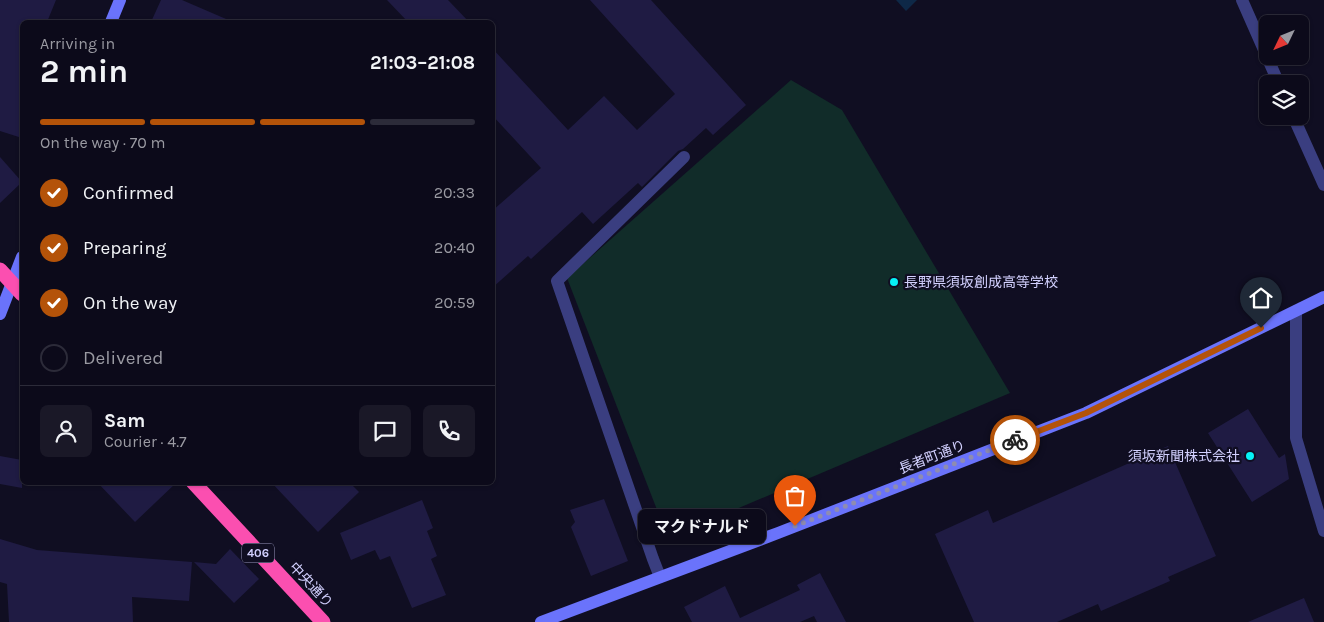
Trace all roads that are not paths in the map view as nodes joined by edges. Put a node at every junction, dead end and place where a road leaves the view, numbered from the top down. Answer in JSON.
{"nodes":[{"id":1,"x":120,"y":0,"type":"edge"},
{"id":2,"x":1242,"y":0,"type":"edge"},
{"id":3,"x":112,"y":20,"type":"edge"},
{"id":4,"x":1275,"y":75,"type":"edge"},
{"id":5,"x":1297,"y":125,"type":"edge"},
{"id":6,"x":684,"y":157,"type":"dead end"},
{"id":7,"x":1324,"y":184,"type":"edge"},
{"id":8,"x":0,"y":270,"type":"edge"},
{"id":9,"x":20,"y":273,"type":"edge"},
{"id":10,"x":18,"y":289,"type":"edge"},
{"id":11,"x":1324,"y":297,"type":"edge"},
{"id":12,"x":1296,"y":311,"type":"junction"},
{"id":13,"x":0,"y":314,"type":"edge"},
{"id":14,"x":196,"y":485,"type":"edge"},
{"id":15,"x":1324,"y":531,"type":"edge"},
{"id":16,"x":660,"y":577,"type":"junction"},
{"id":17,"x":323,"y":622,"type":"edge"},
{"id":18,"x":541,"y":622,"type":"edge"}],
"edges":[{"from":1,"to":3,"type":"street"},
{"from":2,"to":4,"type":"street"},
{"from":5,"to":7,"type":"street"},
{"from":6,"to":16,"type":"street"},
{"from":8,"to":10,"type":"highway"},
{"from":9,"to":10,"type":"street"},
{"from":10,"to":13,"type":"street"},
{"from":11,"to":12,"type":"street","name":"長者町通り"},
{"from":12,"to":15,"type":"street"},
{"from":12,"to":16,"type":"street","name":"長者町通り"},
{"from":14,"to":17,"type":"highway","name":"中央通り","number":"406"},
{"from":16,"to":18,"type":"street","name":"長者町通り"}]}
